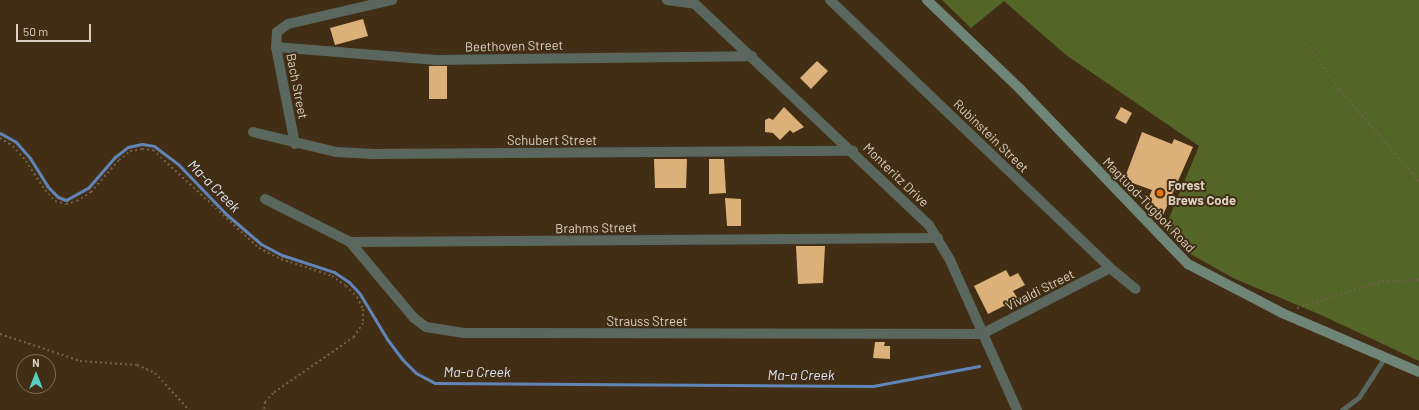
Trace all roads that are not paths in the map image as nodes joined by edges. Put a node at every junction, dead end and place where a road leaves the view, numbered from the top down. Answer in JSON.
{"nodes":[{"id":1,"x":392,"y":0,"type":"edge"},
{"id":2,"x":667,"y":0,"type":"edge"},
{"id":3,"x":830,"y":0,"type":"edge"},
{"id":4,"x":927,"y":0,"type":"edge"},
{"id":5,"x":700,"y":2,"type":"edge"},
{"id":6,"x":276,"y":47,"type":"junction"},
{"id":7,"x":752,"y":56,"type":"junction"},
{"id":8,"x":254,"y":132,"type":"dead end"},
{"id":9,"x":295,"y":144,"type":"junction"},
{"id":10,"x":853,"y":151,"type":"junction"},
{"id":11,"x":265,"y":199,"type":"dead end"},
{"id":12,"x":938,"y":238,"type":"junction"},
{"id":13,"x":350,"y":242,"type":"junction"},
{"id":14,"x":1110,"y":268,"type":"junction"},
{"id":15,"x":1136,"y":290,"type":"dead end"},
{"id":16,"x":982,"y":334,"type":"junction"},
{"id":17,"x":1385,"y":356,"type":"junction"},
{"id":18,"x":1419,"y":372,"type":"edge"},
{"id":19,"x":1017,"y":410,"type":"edge"},
{"id":20,"x":1342,"y":410,"type":"edge"}],
"edges":[{"from":1,"to":6,"type":"street","name":"Bach Street"},
{"from":2,"to":5,"type":"street"},
{"from":3,"to":14,"type":"street","name":"Rubinstein Street"},
{"from":4,"to":17,"type":"main road","name":"Magtuod-Tugbok Road"},
{"from":5,"to":7,"type":"street","name":"Monteritz Drive"},
{"from":6,"to":7,"type":"street","name":"Beethoven Street"},
{"from":6,"to":9,"type":"street","name":"Bach Street"},
{"from":7,"to":10,"type":"street","name":"Monteritz Drive"},
{"from":8,"to":9,"type":"street","name":"Schubert Street"},
{"from":9,"to":10,"type":"street","name":"Schubert Street"},
{"from":10,"to":12,"type":"street","name":"Monteritz Drive"},
{"from":11,"to":13,"type":"street","name":"Brahms Street"},
{"from":12,"to":13,"type":"street","name":"Brahms Street"},
{"from":12,"to":16,"type":"street","name":"Monteritz Drive"},
{"from":13,"to":16,"type":"street","name":"Strauss Street"},
{"from":14,"to":15,"type":"street","name":"Rubinstein Street"},
{"from":14,"to":16,"type":"street","name":"Vivaldi Street"},
{"from":16,"to":19,"type":"street","name":"Monteritz Drive"},
{"from":17,"to":18,"type":"main road","name":"Magtuod-Tugbok Road"},
{"from":17,"to":20,"type":"lane"}]}
